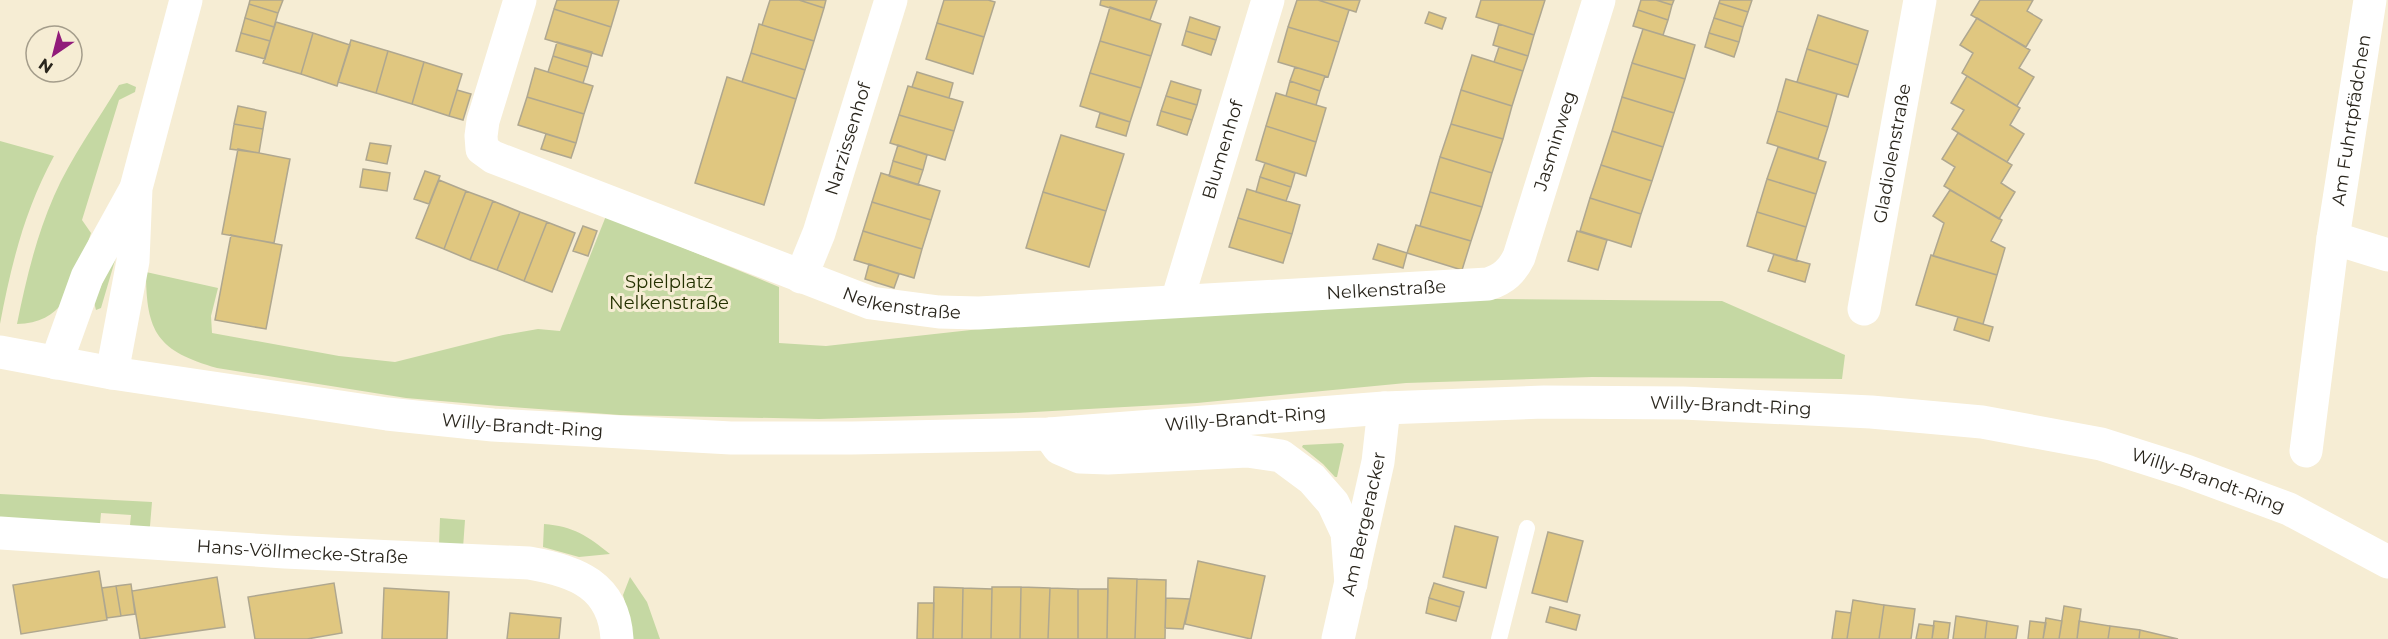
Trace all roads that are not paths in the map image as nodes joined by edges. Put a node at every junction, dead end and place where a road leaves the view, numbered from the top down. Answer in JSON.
{"nodes":[{"id":1,"x":186,"y":0,"type":"edge"},
{"id":2,"x":520,"y":0,"type":"edge"},
{"id":3,"x":891,"y":0,"type":"edge"},
{"id":4,"x":1268,"y":0,"type":"edge"},
{"id":5,"x":1599,"y":0,"type":"edge"},
{"id":6,"x":2370,"y":0,"type":"edge"},
{"id":7,"x":1915,"y":1,"type":"edge"},
{"id":8,"x":136,"y":188,"type":"junction"},
{"id":9,"x":2333,"y":238,"type":"junction"},
{"id":10,"x":2388,"y":255,"type":"edge"},
{"id":11,"x":801,"y":277,"type":"junction"},
{"id":12,"x":1503,"y":278,"type":"joint"},
{"id":13,"x":1177,"y":301,"type":"junction"},
{"id":14,"x":1864,"y":309,"type":"dead end"},
{"id":15,"x":0,"y":352,"type":"edge"},
{"id":16,"x":56,"y":363,"type":"junction"},
{"id":17,"x":112,"y":373,"type":"junction"},
{"id":18,"x":1384,"y":408,"type":"junction"},
{"id":19,"x":1049,"y":434,"type":"junction"},
{"id":20,"x":2306,"y":451,"type":"dead end"},
{"id":21,"x":1527,"y":528,"type":"dead end"},
{"id":22,"x":0,"y":533,"type":"edge"},
{"id":23,"x":2388,"y":562,"type":"edge"},
{"id":24,"x":1351,"y":584,"type":"junction"},
{"id":25,"x":617,"y":639,"type":"edge"},
{"id":26,"x":1338,"y":639,"type":"edge"},
{"id":27,"x":1499,"y":639,"type":"edge"}],
"edges":[{"from":1,"to":8,"type":"street"},
{"from":2,"to":11,"type":"street","name":"Nelkenstraße"},
{"from":3,"to":11,"type":"street","name":"Narzissenhof"},
{"from":4,"to":13,"type":"street","name":"Blumenhof"},
{"from":5,"to":12,"type":"street","name":"Jasminweg"},
{"from":6,"to":9,"type":"street","name":"Am Fuhrtpfädchen"},
{"from":7,"to":14,"type":"street","name":"Gladiolenstraße"},
{"from":8,"to":16,"type":"street"},
{"from":8,"to":17,"type":"street"},
{"from":9,"to":10,"type":"street"},
{"from":9,"to":20,"type":"street","name":"Am Fuhrtpfädchen"},
{"from":11,"to":13,"type":"street","name":"Nelkenstraße"},
{"from":12,"to":13,"type":"street","name":"Nelkenstraße"},
{"from":15,"to":16,"type":"street","name":"Willy-Brandt-Ring"},
{"from":16,"to":17,"type":"street","name":"Willy-Brandt-Ring"},
{"from":17,"to":19,"type":"street","name":"Willy-Brandt-Ring"},
{"from":18,"to":19,"type":"street","name":"Willy-Brandt-Ring"},
{"from":18,"to":23,"type":"street","name":"Willy-Brandt-Ring"},
{"from":18,"to":24,"type":"street","name":"Am Bergeracker"},
{"from":19,"to":24,"type":"street","name":"Willy-Brandt-Ring"},
{"from":21,"to":27,"type":"lane"},
{"from":22,"to":25,"type":"street","name":"Hans-Völlmecke-Straße"},
{"from":24,"to":26,"type":"street","name":"Am Bergeracker"}]}
